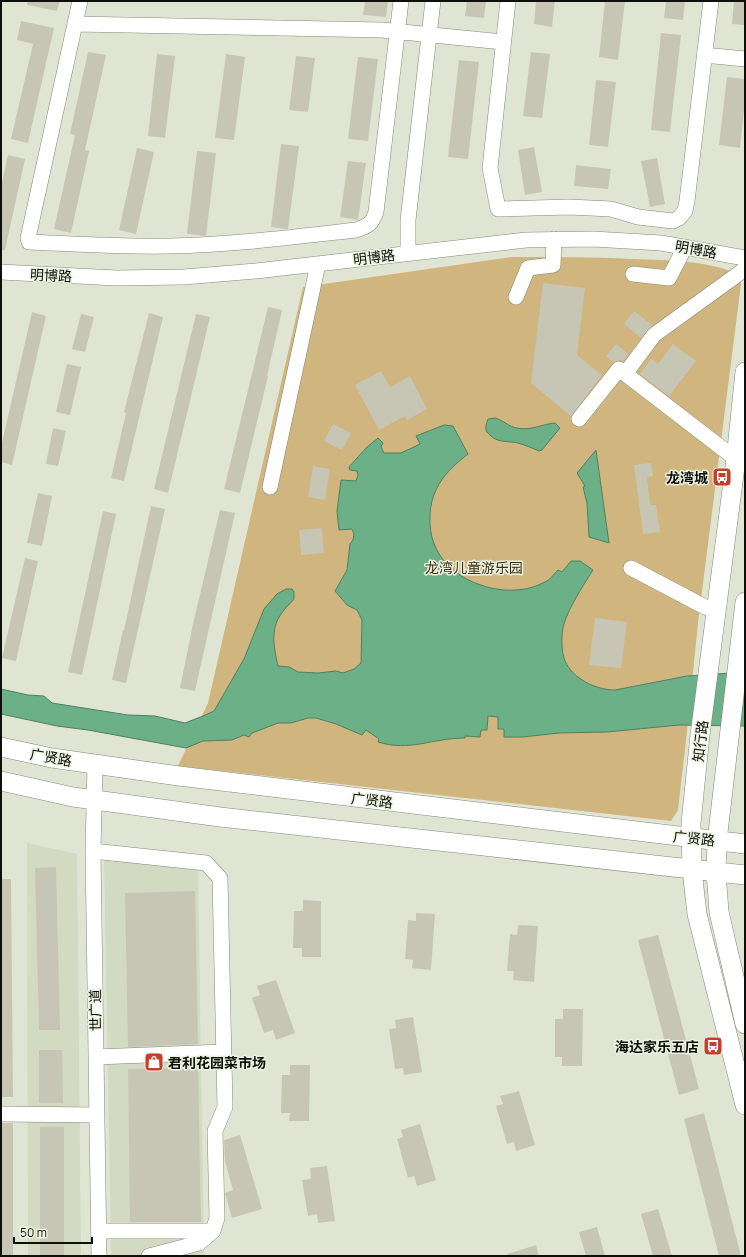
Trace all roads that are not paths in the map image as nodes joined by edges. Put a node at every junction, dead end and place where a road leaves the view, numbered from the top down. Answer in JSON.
{"nodes":[{"id":1,"x":80,"y":1,"type":"edge"},
{"id":2,"x":401,"y":1,"type":"edge"},
{"id":3,"x":433,"y":1,"type":"edge"},
{"id":4,"x":508,"y":1,"type":"edge"},
{"id":5,"x":711,"y":1,"type":"edge"},
{"id":6,"x":75,"y":24,"type":"junction"},
{"id":7,"x":397,"y":32,"type":"junction"},
{"id":8,"x":429,"y":34,"type":"junction"},
{"id":9,"x":503,"y":42,"type":"junction"},
{"id":10,"x":704,"y":55,"type":"junction"},
{"id":11,"x":745,"y":59,"type":"edge"},
{"id":12,"x":554,"y":240,"type":"junction"},
{"id":13,"x":685,"y":247,"type":"junction"},
{"id":14,"x":408,"y":253,"type":"junction"},
{"id":15,"x":745,"y":258,"type":"edge"},
{"id":16,"x":318,"y":264,"type":"junction"},
{"id":17,"x":745,"y":269,"type":"edge"},
{"id":18,"x":1,"y":272,"type":"edge"},
{"id":19,"x":633,"y":274,"type":"dead end"},
{"id":20,"x":516,"y":296,"type":"dead end"},
{"id":21,"x":745,"y":372,"type":"edge"},
{"id":22,"x":625,"y":374,"type":"junction"},
{"id":23,"x":579,"y":418,"type":"dead end"},
{"id":24,"x":736,"y":459,"type":"junction"},
{"id":25,"x":270,"y":487,"type":"dead end"},
{"id":26,"x":631,"y":568,"type":"dead end"},
{"id":27,"x":745,"y":602,"type":"edge"},
{"id":28,"x":716,"y":610,"type":"junction"},
{"id":29,"x":1,"y":747,"type":"edge"},
{"id":30,"x":95,"y":765,"type":"junction"},
{"id":31,"x":1,"y":781,"type":"edge"},
{"id":32,"x":94,"y":800,"type":"junction"},
{"id":33,"x":691,"y":838,"type":"junction"},
{"id":34,"x":717,"y":840,"type":"junction"},
{"id":35,"x":745,"y":844,"type":"edge"},
{"id":36,"x":93,"y":851,"type":"junction"},
{"id":37,"x":692,"y":870,"type":"junction"},
{"id":38,"x":716,"y":872,"type":"junction"},
{"id":39,"x":745,"y":875,"type":"edge"},
{"id":40,"x":745,"y":1024,"type":"edge"},
{"id":41,"x":224,"y":1052,"type":"junction"},
{"id":42,"x":96,"y":1057,"type":"junction"},
{"id":43,"x":745,"y":1105,"type":"edge"},
{"id":44,"x":1,"y":1114,"type":"edge"},
{"id":45,"x":97,"y":1115,"type":"junction"},
{"id":46,"x":99,"y":1231,"type":"junction"},
{"id":47,"x":213,"y":1231,"type":"junction"},
{"id":48,"x":99,"y":1256,"type":"edge"},
{"id":49,"x":148,"y":1256,"type":"edge"}],
"edges":[{"from":1,"to":6,"type":"street"},
{"from":2,"to":7,"type":"street"},
{"from":3,"to":8,"type":"street"},
{"from":4,"to":9,"type":"street"},
{"from":5,"to":10,"type":"street"},
{"from":6,"to":7,"type":"street"},
{"from":6,"to":7,"type":"street"},
{"from":7,"to":8,"type":"street"},
{"from":8,"to":9,"type":"street"},
{"from":8,"to":14,"type":"street"},
{"from":9,"to":10,"type":"street"},
{"from":10,"to":11,"type":"street"},
{"from":12,"to":13,"type":"street","name":"明博路"},
{"from":12,"to":14,"type":"street","name":"明博路"},
{"from":12,"to":20,"type":"street"},
{"from":13,"to":15,"type":"street","name":"明博路"},
{"from":13,"to":19,"type":"street"},
{"from":14,"to":16,"type":"street","name":"明博路"},
{"from":16,"to":18,"type":"street","name":"明博路"},
{"from":16,"to":25,"type":"street"},
{"from":17,"to":22,"type":"street"},
{"from":21,"to":24,"type":"main road","name":"知行路"},
{"from":22,"to":23,"type":"street"},
{"from":22,"to":24,"type":"street"},
{"from":24,"to":28,"type":"main road","name":"知行路"},
{"from":26,"to":28,"type":"street"},
{"from":27,"to":34,"type":"main road","name":"知行路"},
{"from":28,"to":33,"type":"main road","name":"知行路"},
{"from":29,"to":30,"type":"main road","name":"广贤路"},
{"from":30,"to":32,"type":"street","name":"世广道"},
{"from":30,"to":33,"type":"main road","name":"广贤路"},
{"from":31,"to":32,"type":"main road"},
{"from":32,"to":36,"type":"street","name":"世广道"},
{"from":32,"to":37,"type":"main road"},
{"from":33,"to":34,"type":"main road","name":"广贤路"},
{"from":33,"to":37,"type":"main road","name":"知行路"},
{"from":34,"to":35,"type":"main road","name":"广贤路"},
{"from":34,"to":38,"type":"main road","name":"知行路"},
{"from":36,"to":41,"type":"street"},
{"from":36,"to":42,"type":"street","name":"世广道"},
{"from":37,"to":38,"type":"main road"},
{"from":37,"to":43,"type":"main road","name":"知行路"},
{"from":38,"to":39,"type":"main road"},
{"from":38,"to":40,"type":"main road","name":"知行路"},
{"from":41,"to":42,"type":"street"},
{"from":41,"to":47,"type":"street"},
{"from":42,"to":45,"type":"street","name":"世广道"},
{"from":44,"to":45,"type":"street"},
{"from":45,"to":46,"type":"street","name":"世广道"},
{"from":46,"to":47,"type":"street"},
{"from":46,"to":48,"type":"street","name":"世广道"},
{"from":47,"to":49,"type":"street"}]}
